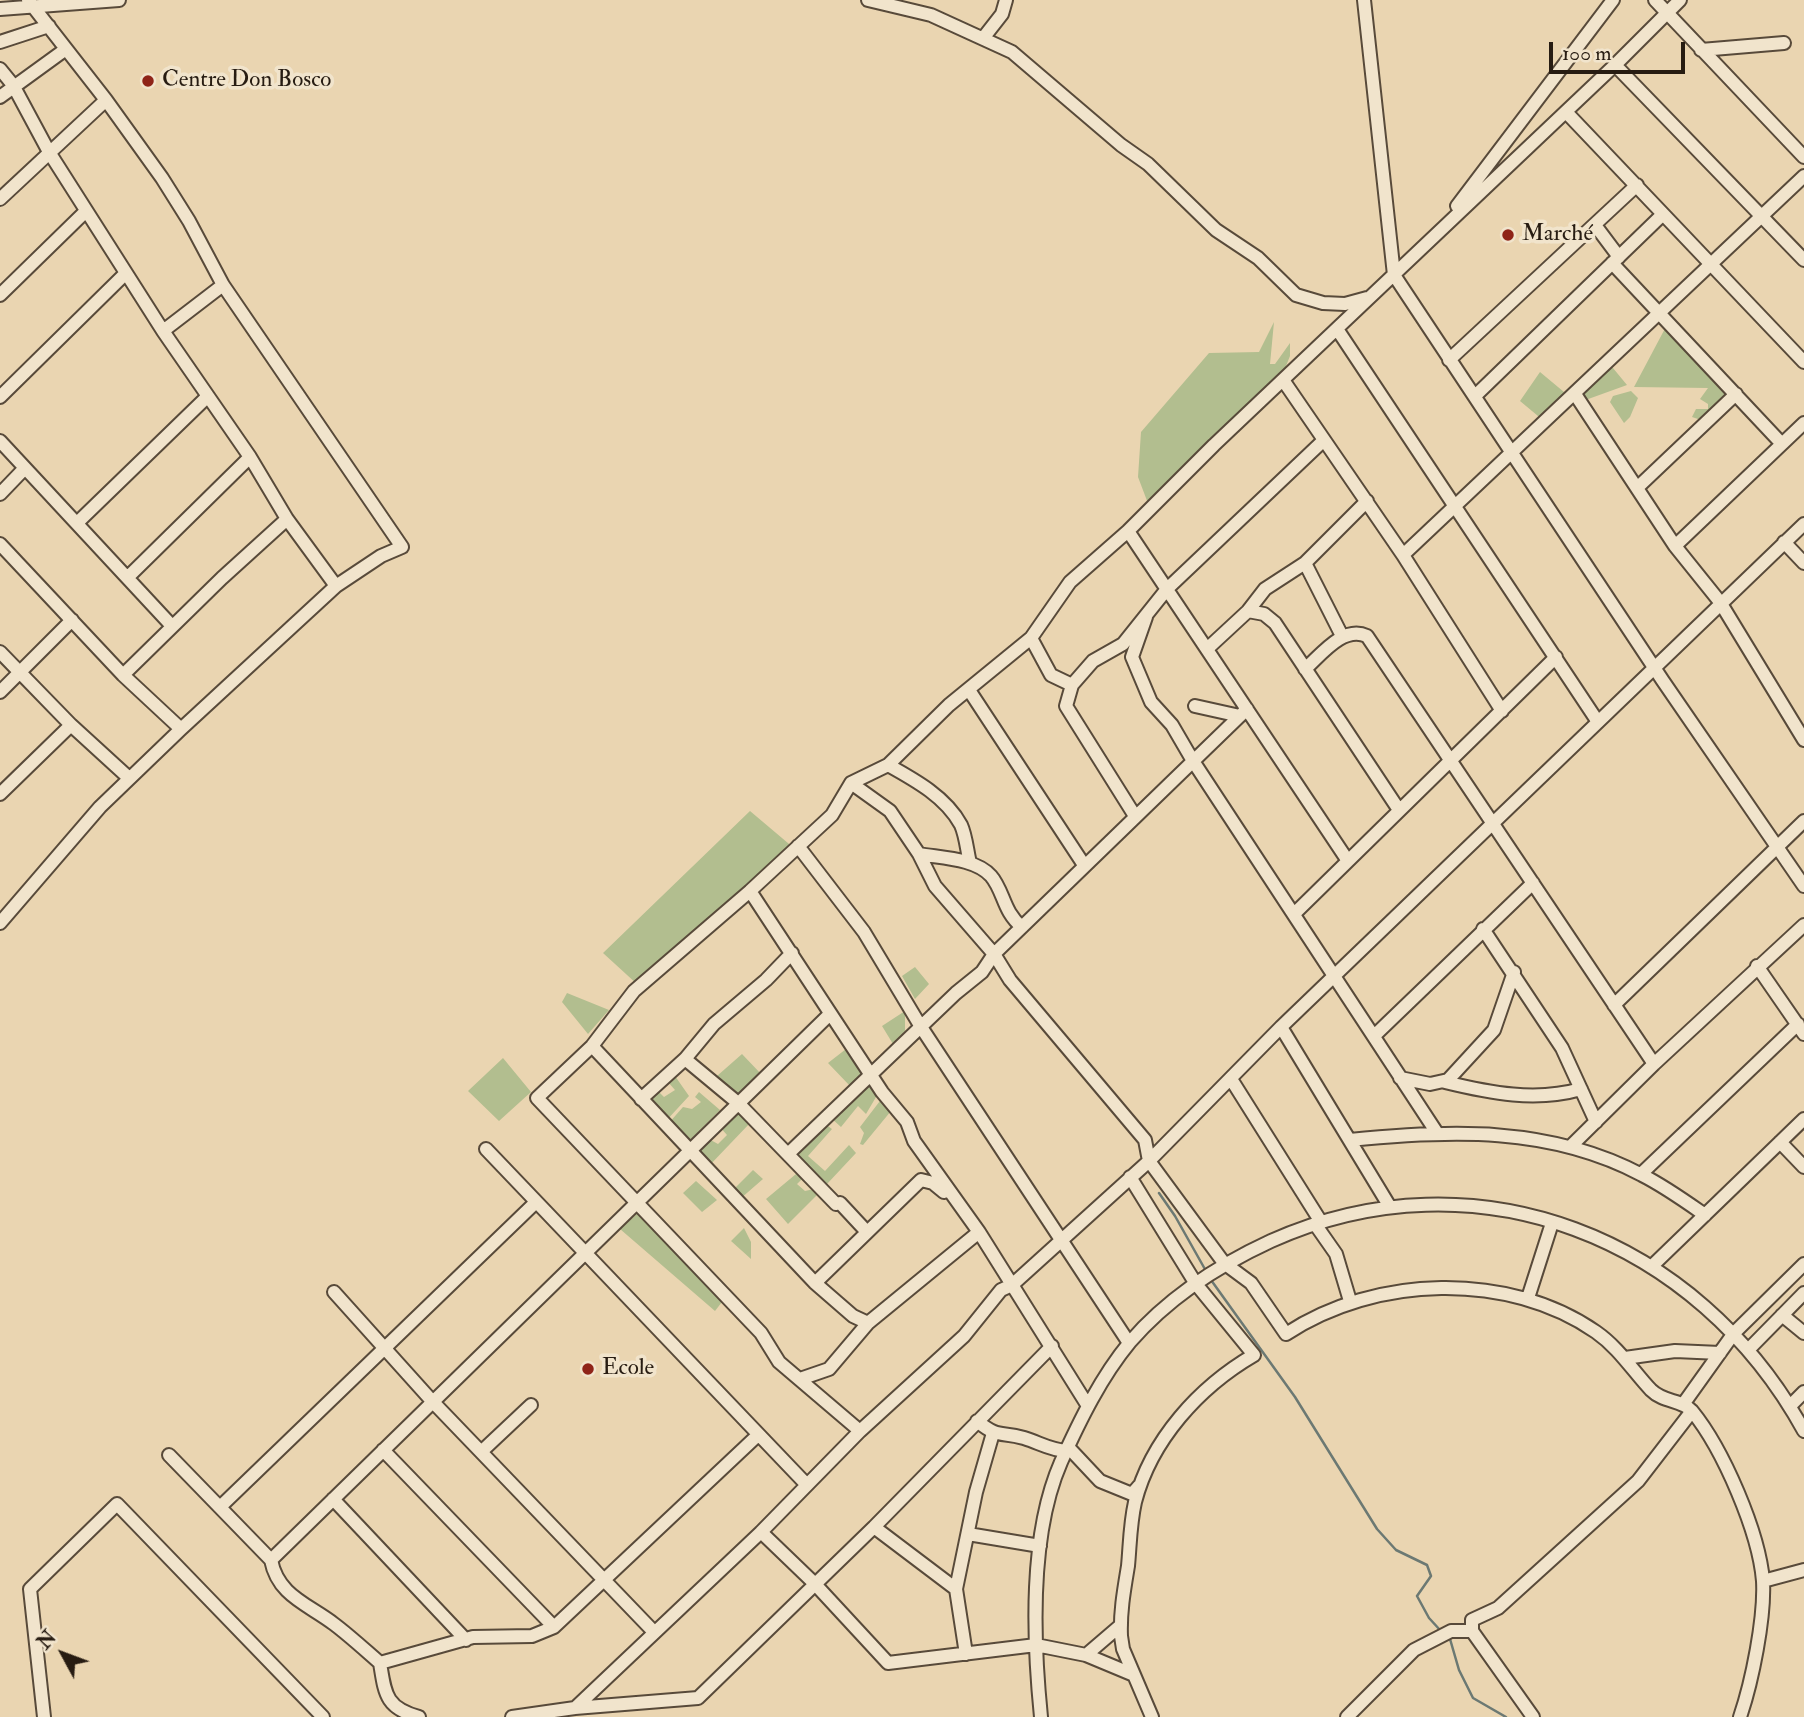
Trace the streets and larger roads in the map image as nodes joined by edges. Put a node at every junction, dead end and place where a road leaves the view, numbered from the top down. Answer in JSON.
{"nodes":[{"id":1,"x":118,"y":0,"type":"edge"},
{"id":2,"x":868,"y":0,"type":"edge"},
{"id":3,"x":1006,"y":0,"type":"edge"},
{"id":4,"x":1364,"y":0,"type":"edge"},
{"id":5,"x":1613,"y":0,"type":"edge"},
{"id":6,"x":1655,"y":0,"type":"edge"},
{"id":7,"x":1680,"y":0,"type":"edge"},
{"id":8,"x":29,"y":3,"type":"edge"},
{"id":9,"x":0,"y":9,"type":"edge"},
{"id":10,"x":1665,"y":13,"type":"junction"},
{"id":11,"x":49,"y":26,"type":"junction"},
{"id":12,"x":984,"y":37,"type":"junction"},
{"id":13,"x":0,"y":41,"type":"edge"},
{"id":14,"x":1784,"y":43,"type":"dead end"},
{"id":15,"x":66,"y":49,"type":"junction"},
{"id":16,"x":1701,"y":50,"type":"junction"},
{"id":17,"x":1615,"y":65,"type":"junction"},
{"id":18,"x":0,"y":69,"type":"edge"},
{"id":19,"x":13,"y":85,"type":"junction"},
{"id":20,"x":0,"y":97,"type":"edge"},
{"id":21,"x":106,"y":100,"type":"junction"},
{"id":22,"x":1566,"y":112,"type":"junction"},
{"id":23,"x":49,"y":152,"type":"junction"},
{"id":24,"x":1804,"y":157,"type":"edge"},
{"id":25,"x":1804,"y":176,"type":"edge"},
{"id":26,"x":1637,"y":186,"type":"junction"},
{"id":27,"x":0,"y":200,"type":"edge"},
{"id":28,"x":86,"y":211,"type":"junction"},
{"id":29,"x":1661,"y":216,"type":"junction"},
{"id":30,"x":1762,"y":216,"type":"junction"},
{"id":31,"x":1595,"y":225,"type":"junction"},
{"id":32,"x":1435,"y":236,"type":"junction"},
{"id":33,"x":1615,"y":260,"type":"junction"},
{"id":34,"x":1804,"y":260,"type":"edge"},
{"id":35,"x":1710,"y":266,"type":"junction"},
{"id":36,"x":126,"y":273,"type":"junction"},
{"id":37,"x":1394,"y":275,"type":"junction"},
{"id":38,"x":223,"y":285,"type":"junction"},
{"id":39,"x":0,"y":295,"type":"edge"},
{"id":40,"x":1370,"y":297,"type":"junction"},
{"id":41,"x":1661,"y":312,"type":"junction"},
{"id":42,"x":1337,"y":329,"type":"junction"},
{"id":43,"x":163,"y":331,"type":"junction"},
{"id":44,"x":1449,"y":360,"type":"junction"},
{"id":45,"x":1804,"y":362,"type":"edge"},
{"id":46,"x":1283,"y":380,"type":"junction"},
{"id":47,"x":1575,"y":394,"type":"junction"},
{"id":48,"x":1736,"y":394,"type":"junction"},
{"id":49,"x":1475,"y":396,"type":"junction"},
{"id":50,"x":0,"y":397,"type":"edge"},
{"id":51,"x":207,"y":397,"type":"junction"},
{"id":52,"x":1804,"y":423,"type":"edge"},
{"id":53,"x":1324,"y":440,"type":"junction"},
{"id":54,"x":0,"y":441,"type":"edge"},
{"id":55,"x":1782,"y":443,"type":"junction"},
{"id":56,"x":1512,"y":454,"type":"junction"},
{"id":57,"x":250,"y":457,"type":"junction"},
{"id":58,"x":25,"y":468,"type":"junction"},
{"id":59,"x":1637,"y":488,"type":"junction"},
{"id":60,"x":0,"y":494,"type":"edge"},
{"id":61,"x":1367,"y":501,"type":"junction"},
{"id":62,"x":1454,"y":509,"type":"junction"},
{"id":63,"x":287,"y":519,"type":"junction"},
{"id":64,"x":77,"y":523,"type":"junction"},
{"id":65,"x":1804,"y":524,"type":"edge"},
{"id":66,"x":1128,"y":531,"type":"junction"},
{"id":67,"x":1784,"y":542,"type":"junction"},
{"id":68,"x":0,"y":544,"type":"edge"},
{"id":69,"x":1675,"y":546,"type":"junction"},
{"id":70,"x":1403,"y":555,"type":"junction"},
{"id":71,"x":1305,"y":563,"type":"junction"},
{"id":72,"x":1804,"y":563,"type":"edge"},
{"id":73,"x":128,"y":577,"type":"junction"},
{"id":74,"x":336,"y":586,"type":"junction"},
{"id":75,"x":1167,"y":589,"type":"junction"},
{"id":76,"x":1720,"y":602,"type":"junction"},
{"id":77,"x":1248,"y":611,"type":"junction"},
{"id":78,"x":1146,"y":617,"type":"junction"},
{"id":79,"x":72,"y":620,"type":"junction"},
{"id":80,"x":172,"y":626,"type":"junction"},
{"id":81,"x":1342,"y":636,"type":"junction"},
{"id":82,"x":1031,"y":638,"type":"junction"},
{"id":83,"x":1207,"y":649,"type":"junction"},
{"id":84,"x":0,"y":652,"type":"edge"},
{"id":85,"x":1556,"y":657,"type":"junction"},
{"id":86,"x":1654,"y":668,"type":"junction"},
{"id":87,"x":1304,"y":670,"type":"junction"},
{"id":88,"x":20,"y":673,"type":"junction"},
{"id":89,"x":123,"y":675,"type":"junction"},
{"id":90,"x":1072,"y":685,"type":"junction"},
{"id":91,"x":969,"y":690,"type":"junction"},
{"id":92,"x":0,"y":692,"type":"edge"},
{"id":93,"x":1231,"y":699,"type":"dead end"},
{"id":94,"x":1195,"y":706,"type":"dead end"},
{"id":95,"x":1502,"y":710,"type":"junction"},
{"id":96,"x":1244,"y":713,"type":"junction"},
{"id":97,"x":1226,"y":714,"type":"junction"},
{"id":98,"x":1598,"y":722,"type":"junction"},
{"id":99,"x":71,"y":725,"type":"junction"},
{"id":100,"x":181,"y":729,"type":"junction"},
{"id":101,"x":1802,"y":730,"type":"edge"},
{"id":102,"x":1216,"y":739,"type":"junction"},
{"id":103,"x":1452,"y":760,"type":"junction"},
{"id":104,"x":1193,"y":761,"type":"junction"},
{"id":105,"x":888,"y":765,"type":"junction"},
{"id":106,"x":129,"y":778,"type":"junction"},
{"id":107,"x":851,"y":783,"type":"junction"},
{"id":108,"x":0,"y":794,"type":"edge"},
{"id":109,"x":1399,"y":810,"type":"junction"},
{"id":110,"x":1135,"y":817,"type":"junction"},
{"id":111,"x":1804,"y":821,"type":"edge"},
{"id":112,"x":1494,"y":824,"type":"junction"},
{"id":113,"x":798,"y":846,"type":"junction"},
{"id":114,"x":1777,"y":848,"type":"junction"},
{"id":115,"x":919,"y":853,"type":"junction"},
{"id":116,"x":1348,"y":861,"type":"junction"},
{"id":117,"x":970,"y":863,"type":"junction"},
{"id":118,"x":1084,"y":865,"type":"junction"},
{"id":119,"x":1533,"y":883,"type":"junction"},
{"id":120,"x":1804,"y":886,"type":"edge"},
{"id":121,"x":750,"y":891,"type":"junction"},
{"id":122,"x":1294,"y":915,"type":"junction"},
{"id":123,"x":0,"y":923,"type":"edge"},
{"id":124,"x":1804,"y":925,"type":"edge"},
{"id":125,"x":1022,"y":928,"type":"junction"},
{"id":126,"x":1483,"y":929,"type":"junction"},
{"id":127,"x":792,"y":953,"type":"junction"},
{"id":128,"x":994,"y":954,"type":"junction"},
{"id":129,"x":1757,"y":966,"type":"junction"},
{"id":130,"x":1514,"y":972,"type":"junction"},
{"id":131,"x":1334,"y":975,"type":"junction"},
{"id":132,"x":1614,"y":1005,"type":"junction"},
{"id":133,"x":830,"y":1014,"type":"junction"},
{"id":134,"x":922,"y":1027,"type":"junction"},
{"id":135,"x":1281,"y":1027,"type":"junction"},
{"id":136,"x":1801,"y":1029,"type":"edge"},
{"id":137,"x":1374,"y":1036,"type":"junction"},
{"id":138,"x":592,"y":1046,"type":"junction"},
{"id":139,"x":685,"y":1059,"type":"junction"},
{"id":140,"x":1654,"y":1064,"type":"junction"},
{"id":141,"x":871,"y":1074,"type":"junction"},
{"id":142,"x":1400,"y":1078,"type":"junction"},
{"id":143,"x":1231,"y":1079,"type":"junction"},
{"id":144,"x":1445,"y":1082,"type":"junction"},
{"id":145,"x":1581,"y":1089,"type":"junction"},
{"id":146,"x":641,"y":1099,"type":"junction"},
{"id":147,"x":738,"y":1103,"type":"junction"},
{"id":148,"x":1804,"y":1119,"type":"edge"},
{"id":149,"x":1596,"y":1122,"type":"junction"},
{"id":150,"x":1437,"y":1133,"type":"junction"},
{"id":151,"x":1350,"y":1140,"type":"junction"},
{"id":152,"x":1780,"y":1142,"type":"junction"},
{"id":153,"x":1570,"y":1147,"type":"junction"},
{"id":154,"x":486,"y":1149,"type":"dead end"},
{"id":155,"x":689,"y":1152,"type":"junction"},
{"id":156,"x":789,"y":1153,"type":"junction"},
{"id":157,"x":1149,"y":1161,"type":"junction"},
{"id":158,"x":1804,"y":1167,"type":"edge"},
{"id":159,"x":1641,"y":1174,"type":"junction"},
{"id":160,"x":1130,"y":1177,"type":"junction"},
{"id":161,"x":638,"y":1202,"type":"junction"},
{"id":162,"x":535,"y":1203,"type":"junction"},
{"id":163,"x":1390,"y":1207,"type":"junction"},
{"id":164,"x":962,"y":1208,"type":"junction"},
{"id":165,"x":1705,"y":1215,"type":"junction"},
{"id":166,"x":1318,"y":1223,"type":"junction"},
{"id":167,"x":1552,"y":1223,"type":"junction"},
{"id":168,"x":867,"y":1232,"type":"junction"},
{"id":169,"x":979,"y":1232,"type":"junction"},
{"id":170,"x":1062,"y":1240,"type":"junction"},
{"id":171,"x":584,"y":1252,"type":"junction"},
{"id":172,"x":1224,"y":1263,"type":"junction"},
{"id":173,"x":1804,"y":1264,"type":"edge"},
{"id":174,"x":1651,"y":1267,"type":"junction"},
{"id":175,"x":815,"y":1283,"type":"junction"},
{"id":176,"x":1196,"y":1284,"type":"junction"},
{"id":177,"x":1012,"y":1285,"type":"junction"},
{"id":178,"x":334,"y":1292,"type":"dead end"},
{"id":179,"x":1804,"y":1293,"type":"edge"},
{"id":180,"x":1528,"y":1298,"type":"junction"},
{"id":181,"x":1350,"y":1301,"type":"junction"},
{"id":182,"x":1782,"y":1315,"type":"junction"},
{"id":183,"x":869,"y":1323,"type":"junction"},
{"id":184,"x":1734,"y":1333,"type":"junction"},
{"id":185,"x":1804,"y":1333,"type":"edge"},
{"id":186,"x":1129,"y":1343,"type":"junction"},
{"id":187,"x":1052,"y":1346,"type":"junction"},
{"id":188,"x":385,"y":1348,"type":"junction"},
{"id":189,"x":1749,"y":1349,"type":"junction"},
{"id":190,"x":1720,"y":1353,"type":"junction"},
{"id":191,"x":1625,"y":1358,"type":"junction"},
{"id":192,"x":800,"y":1379,"type":"junction"},
{"id":193,"x":1804,"y":1392,"type":"edge"},
{"id":194,"x":432,"y":1401,"type":"junction"},
{"id":195,"x":531,"y":1405,"type":"dead end"},
{"id":196,"x":1088,"y":1406,"type":"junction"},
{"id":197,"x":1790,"y":1406,"type":"junction"},
{"id":198,"x":1688,"y":1407,"type":"junction"},
{"id":199,"x":977,"y":1420,"type":"junction"},
{"id":200,"x":860,"y":1431,"type":"junction"},
{"id":201,"x":1804,"y":1431,"type":"edge"},
{"id":202,"x":993,"y":1433,"type":"junction"},
{"id":203,"x":758,"y":1435,"type":"junction"},
{"id":204,"x":383,"y":1450,"type":"junction"},
{"id":205,"x":1068,"y":1450,"type":"junction"},
{"id":206,"x":481,"y":1452,"type":"junction"},
{"id":207,"x":169,"y":1455,"type":"dead end"},
{"id":208,"x":1142,"y":1483,"type":"junction"},
{"id":209,"x":807,"y":1485,"type":"junction"},
{"id":210,"x":333,"y":1499,"type":"junction"},
{"id":211,"x":220,"y":1507,"type":"junction"},
{"id":212,"x":874,"y":1527,"type":"junction"},
{"id":213,"x":761,"y":1532,"type":"junction"},
{"id":214,"x":968,"y":1534,"type":"junction"},
{"id":215,"x":1040,"y":1546,"type":"junction"},
{"id":216,"x":271,"y":1560,"type":"junction"},
{"id":217,"x":1804,"y":1570,"type":"edge"},
{"id":218,"x":605,"y":1580,"type":"junction"},
{"id":219,"x":1763,"y":1581,"type":"junction"},
{"id":220,"x":814,"y":1583,"type":"junction"},
{"id":221,"x":956,"y":1589,"type":"junction"},
{"id":222,"x":1121,"y":1625,"type":"junction"},
{"id":223,"x":554,"y":1627,"type":"junction"},
{"id":224,"x":1472,"y":1631,"type":"junction"},
{"id":225,"x":654,"y":1632,"type":"junction"},
{"id":226,"x":466,"y":1640,"type":"junction"},
{"id":227,"x":1037,"y":1644,"type":"junction"},
{"id":228,"x":966,"y":1654,"type":"junction"},
{"id":229,"x":1086,"y":1655,"type":"junction"},
{"id":230,"x":380,"y":1663,"type":"junction"},
{"id":231,"x":1134,"y":1675,"type":"junction"},
{"id":232,"x":575,"y":1708,"type":"junction"},
{"id":233,"x":44,"y":1717,"type":"edge"},
{"id":234,"x":323,"y":1717,"type":"edge"},
{"id":235,"x":419,"y":1717,"type":"edge"},
{"id":236,"x":512,"y":1717,"type":"edge"},
{"id":237,"x":1041,"y":1717,"type":"edge"},
{"id":238,"x":1152,"y":1717,"type":"edge"},
{"id":239,"x":1348,"y":1717,"type":"edge"},
{"id":240,"x":1533,"y":1717,"type":"edge"},
{"id":241,"x":1740,"y":1717,"type":"edge"}],
"edges":[{"from":1,"to":8,"type":"street"},
{"from":2,"to":12,"type":"street"},
{"from":3,"to":12,"type":"street"},
{"from":4,"to":37,"type":"street"},
{"from":5,"to":32,"type":"street"},
{"from":6,"to":10,"type":"street"},
{"from":7,"to":10,"type":"street"},
{"from":8,"to":9,"type":"street"},
{"from":8,"to":11,"type":"street"},
{"from":10,"to":16,"type":"street"},
{"from":10,"to":17,"type":"street"},
{"from":11,"to":13,"type":"street"},
{"from":11,"to":15,"type":"street"},
{"from":12,"to":40,"type":"street"},
{"from":14,"to":16,"type":"street"},
{"from":15,"to":19,"type":"street"},
{"from":15,"to":21,"type":"street"},
{"from":16,"to":24,"type":"street"},
{"from":17,"to":22,"type":"street"},
{"from":17,"to":30,"type":"street"},
{"from":18,"to":19,"type":"street"},
{"from":19,"to":20,"type":"street"},
{"from":19,"to":23,"type":"street"},
{"from":21,"to":23,"type":"street"},
{"from":21,"to":38,"type":"street"},
{"from":22,"to":26,"type":"street"},
{"from":22,"to":32,"type":"street"},
{"from":23,"to":27,"type":"street"},
{"from":23,"to":28,"type":"street"},
{"from":25,"to":30,"type":"street"},
{"from":26,"to":29,"type":"street"},
{"from":26,"to":31,"type":"street"},
{"from":28,"to":36,"type":"street"},
{"from":28,"to":39,"type":"street"},
{"from":29,"to":33,"type":"street"},
{"from":29,"to":35,"type":"street"},
{"from":30,"to":34,"type":"street"},
{"from":30,"to":35,"type":"street"},
{"from":31,"to":33,"type":"street"},
{"from":31,"to":44,"type":"street"},
{"from":32,"to":37,"type":"street"},
{"from":33,"to":41,"type":"street"},
{"from":33,"to":49,"type":"street"},
{"from":35,"to":41,"type":"street"},
{"from":35,"to":45,"type":"street"},
{"from":36,"to":43,"type":"street"},
{"from":36,"to":50,"type":"street"},
{"from":37,"to":40,"type":"street"},
{"from":37,"to":44,"type":"street"},
{"from":38,"to":43,"type":"street"},
{"from":38,"to":74,"type":"street"},
{"from":40,"to":42,"type":"street"},
{"from":41,"to":47,"type":"street"},
{"from":41,"to":48,"type":"street"},
{"from":42,"to":46,"type":"street"},
{"from":42,"to":62,"type":"street"},
{"from":43,"to":51,"type":"street"},
{"from":44,"to":49,"type":"street"},
{"from":46,"to":53,"type":"street"},
{"from":46,"to":66,"type":"street"},
{"from":47,"to":56,"type":"street"},
{"from":47,"to":59,"type":"street"},
{"from":48,"to":55,"type":"street"},
{"from":48,"to":59,"type":"street"},
{"from":49,"to":56,"type":"street"},
{"from":51,"to":57,"type":"street"},
{"from":51,"to":64,"type":"street"},
{"from":52,"to":55,"type":"street"},
{"from":53,"to":61,"type":"street"},
{"from":53,"to":75,"type":"street"},
{"from":54,"to":58,"type":"street"},
{"from":55,"to":69,"type":"street"},
{"from":56,"to":62,"type":"street"},
{"from":56,"to":86,"type":"street"},
{"from":57,"to":63,"type":"street"},
{"from":57,"to":73,"type":"street"},
{"from":58,"to":60,"type":"street"},
{"from":58,"to":64,"type":"street"},
{"from":59,"to":69,"type":"street"},
{"from":61,"to":70,"type":"street"},
{"from":61,"to":71,"type":"street"},
{"from":62,"to":70,"type":"street"},
{"from":62,"to":85,"type":"street"},
{"from":63,"to":74,"type":"street"},
{"from":63,"to":80,"type":"street"},
{"from":64,"to":73,"type":"street"},
{"from":65,"to":67,"type":"street"},
{"from":66,"to":75,"type":"street"},
{"from":66,"to":82,"type":"street"},
{"from":67,"to":72,"type":"street"},
{"from":67,"to":76,"type":"street"},
{"from":68,"to":79,"type":"street"},
{"from":69,"to":76,"type":"street"},
{"from":70,"to":95,"type":"street"},
{"from":71,"to":77,"type":"street"},
{"from":71,"to":81,"type":"street"},
{"from":73,"to":80,"type":"street"},
{"from":74,"to":100,"type":"street"},
{"from":75,"to":78,"type":"street"},
{"from":75,"to":83,"type":"street"},
{"from":76,"to":86,"type":"street"},
{"from":76,"to":101,"type":"street"},
{"from":77,"to":83,"type":"street"},
{"from":77,"to":87,"type":"street"},
{"from":78,"to":90,"type":"street"},
{"from":78,"to":104,"type":"street"},
{"from":79,"to":88,"type":"street"},
{"from":79,"to":89,"type":"street"},
{"from":80,"to":89,"type":"street"},
{"from":81,"to":87,"type":"street"},
{"from":81,"to":103,"type":"street"},
{"from":82,"to":90,"type":"street"},
{"from":82,"to":91,"type":"street"},
{"from":83,"to":96,"type":"street"},
{"from":84,"to":88,"type":"street"},
{"from":85,"to":95,"type":"street"},
{"from":85,"to":98,"type":"street"},
{"from":86,"to":98,"type":"street"},
{"from":86,"to":114,"type":"street"},
{"from":87,"to":109,"type":"street"},
{"from":88,"to":92,"type":"street"},
{"from":88,"to":99,"type":"street"},
{"from":89,"to":100,"type":"street"},
{"from":90,"to":110,"type":"street"},
{"from":91,"to":105,"type":"street"},
{"from":91,"to":118,"type":"street"},
{"from":93,"to":97,"type":"street"},
{"from":94,"to":97,"type":"street"},
{"from":95,"to":103,"type":"street"},
{"from":96,"to":97,"type":"street"},
{"from":96,"to":102,"type":"street"},
{"from":96,"to":116,"type":"street"},
{"from":97,"to":102,"type":"street"},
{"from":98,"to":112,"type":"street"},
{"from":99,"to":106,"type":"street"},
{"from":99,"to":108,"type":"street"},
{"from":100,"to":106,"type":"street"},
{"from":102,"to":104,"type":"street"},
{"from":103,"to":109,"type":"street"},
{"from":103,"to":112,"type":"street"},
{"from":104,"to":110,"type":"street"},
{"from":104,"to":122,"type":"street"},
{"from":105,"to":107,"type":"street"},
{"from":105,"to":117,"type":"street"},
{"from":106,"to":123,"type":"street"},
{"from":107,"to":113,"type":"street"},
{"from":107,"to":115,"type":"street"},
{"from":109,"to":116,"type":"street"},
{"from":110,"to":118,"type":"street"},
{"from":111,"to":114,"type":"street"},
{"from":112,"to":119,"type":"street"},
{"from":112,"to":131,"type":"street"},
{"from":113,"to":121,"type":"street"},
{"from":113,"to":134,"type":"street"},
{"from":114,"to":120,"type":"street"},
{"from":114,"to":132,"type":"street"},
{"from":115,"to":117,"type":"street"},
{"from":115,"to":128,"type":"street"},
{"from":116,"to":122,"type":"street"},
{"from":117,"to":125,"type":"street"},
{"from":118,"to":125,"type":"street"},
{"from":119,"to":126,"type":"street"},
{"from":119,"to":132,"type":"street"},
{"from":121,"to":127,"type":"street"},
{"from":121,"to":138,"type":"street"},
{"from":122,"to":131,"type":"street"},
{"from":124,"to":129,"type":"street"},
{"from":125,"to":128,"type":"street"},
{"from":126,"to":130,"type":"street"},
{"from":126,"to":137,"type":"street"},
{"from":127,"to":133,"type":"street"},
{"from":127,"to":139,"type":"street"},
{"from":128,"to":134,"type":"street"},
{"from":128,"to":157,"type":"street"},
{"from":129,"to":136,"type":"street"},
{"from":129,"to":140,"type":"street"},
{"from":130,"to":144,"type":"street"},
{"from":130,"to":145,"type":"street"},
{"from":131,"to":135,"type":"street"},
{"from":131,"to":137,"type":"street"},
{"from":132,"to":140,"type":"street"},
{"from":133,"to":141,"type":"street"},
{"from":133,"to":147,"type":"street"},
{"from":134,"to":141,"type":"street"},
{"from":134,"to":170,"type":"street"},
{"from":135,"to":143,"type":"street"},
{"from":135,"to":151,"type":"street"},
{"from":136,"to":159,"type":"street"},
{"from":137,"to":142,"type":"street"},
{"from":138,"to":146,"type":"street"},
{"from":138,"to":161,"type":"street"},
{"from":139,"to":146,"type":"street"},
{"from":139,"to":147,"type":"street"},
{"from":140,"to":149,"type":"street"},
{"from":141,"to":156,"type":"street"},
{"from":141,"to":164,"type":"street"},
{"from":142,"to":144,"type":"street"},
{"from":142,"to":150,"type":"street"},
{"from":143,"to":157,"type":"street"},
{"from":143,"to":166,"type":"street"},
{"from":144,"to":145,"type":"street"},
{"from":145,"to":149,"type":"street"},
{"from":146,"to":155,"type":"street"},
{"from":147,"to":155,"type":"street"},
{"from":147,"to":156,"type":"street"},
{"from":148,"to":152,"type":"street"},
{"from":149,"to":153,"type":"street"},
{"from":150,"to":151,"type":"street"},
{"from":150,"to":153,"type":"street"},
{"from":151,"to":163,"type":"street"},
{"from":152,"to":158,"type":"street"},
{"from":152,"to":165,"type":"street"},
{"from":153,"to":159,"type":"street"},
{"from":154,"to":162,"type":"street"},
{"from":155,"to":161,"type":"street"},
{"from":155,"to":175,"type":"street"},
{"from":156,"to":168,"type":"street"},
{"from":157,"to":160,"type":"street"},
{"from":157,"to":172,"type":"street"},
{"from":159,"to":165,"type":"street"},
{"from":160,"to":170,"type":"street"},
{"from":160,"to":176,"type":"street"},
{"from":161,"to":171,"type":"street"},
{"from":161,"to":192,"type":"street"},
{"from":162,"to":171,"type":"street"},
{"from":162,"to":188,"type":"street"},
{"from":163,"to":166,"type":"street"},
{"from":163,"to":167,"type":"street"},
{"from":164,"to":168,"type":"street"},
{"from":164,"to":169,"type":"street"},
{"from":165,"to":174,"type":"street"},
{"from":166,"to":172,"type":"street"},
{"from":166,"to":181,"type":"street"},
{"from":167,"to":174,"type":"street"},
{"from":167,"to":180,"type":"street"},
{"from":168,"to":175,"type":"street"},
{"from":169,"to":177,"type":"street"},
{"from":169,"to":183,"type":"street"},
{"from":170,"to":177,"type":"street"},
{"from":170,"to":186,"type":"street"},
{"from":171,"to":194,"type":"street"},
{"from":171,"to":203,"type":"street"},
{"from":172,"to":176,"type":"street"},
{"from":172,"to":181,"type":"street"},
{"from":173,"to":184,"type":"street"},
{"from":174,"to":184,"type":"street"},
{"from":175,"to":183,"type":"street"},
{"from":176,"to":186,"type":"street"},
{"from":176,"to":208,"type":"street"},
{"from":177,"to":187,"type":"street"},
{"from":177,"to":200,"type":"street"},
{"from":178,"to":188,"type":"street"},
{"from":179,"to":182,"type":"street"},
{"from":180,"to":181,"type":"street"},
{"from":180,"to":191,"type":"street"},
{"from":182,"to":185,"type":"street"},
{"from":182,"to":189,"type":"street"},
{"from":183,"to":192,"type":"street"},
{"from":184,"to":189,"type":"street"},
{"from":184,"to":190,"type":"street"},
{"from":186,"to":196,"type":"street"},
{"from":187,"to":196,"type":"street"},
{"from":187,"to":199,"type":"street"},
{"from":188,"to":194,"type":"street"},
{"from":188,"to":211,"type":"street"},
{"from":189,"to":197,"type":"street"},
{"from":190,"to":191,"type":"street"},
{"from":190,"to":198,"type":"street"},
{"from":191,"to":198,"type":"street"},
{"from":192,"to":200,"type":"street"},
{"from":193,"to":197,"type":"street"},
{"from":194,"to":204,"type":"street"},
{"from":194,"to":206,"type":"street"},
{"from":195,"to":206,"type":"street"},
{"from":196,"to":205,"type":"street"},
{"from":197,"to":201,"type":"street"},
{"from":198,"to":219,"type":"street"},
{"from":198,"to":224,"type":"street"},
{"from":199,"to":202,"type":"street"},
{"from":199,"to":212,"type":"street"},
{"from":200,"to":209,"type":"street"},
{"from":202,"to":205,"type":"street"},
{"from":202,"to":214,"type":"street"},
{"from":203,"to":209,"type":"street"},
{"from":203,"to":218,"type":"street"},
{"from":204,"to":210,"type":"street"},
{"from":204,"to":223,"type":"street"},
{"from":205,"to":208,"type":"street"},
{"from":205,"to":215,"type":"street"},
{"from":206,"to":218,"type":"street"},
{"from":207,"to":211,"type":"street"},
{"from":208,"to":222,"type":"street"},
{"from":209,"to":213,"type":"street"},
{"from":210,"to":216,"type":"street"},
{"from":210,"to":226,"type":"street"},
{"from":211,"to":216,"type":"street"},
{"from":212,"to":220,"type":"street"},
{"from":212,"to":221,"type":"street"},
{"from":213,"to":220,"type":"street"},
{"from":213,"to":225,"type":"street"},
{"from":214,"to":215,"type":"street"},
{"from":214,"to":221,"type":"street"},
{"from":215,"to":227,"type":"street"},
{"from":216,"to":230,"type":"street"},
{"from":217,"to":219,"type":"street"},
{"from":218,"to":223,"type":"street"},
{"from":218,"to":225,"type":"street"},
{"from":219,"to":241,"type":"street"},
{"from":220,"to":228,"type":"street"},
{"from":220,"to":232,"type":"street"},
{"from":221,"to":228,"type":"street"},
{"from":222,"to":229,"type":"street"},
{"from":222,"to":231,"type":"street"},
{"from":223,"to":226,"type":"street"},
{"from":224,"to":239,"type":"street"},
{"from":224,"to":240,"type":"street"},
{"from":225,"to":232,"type":"street"},
{"from":226,"to":230,"type":"street"},
{"from":227,"to":228,"type":"street"},
{"from":227,"to":229,"type":"street"},
{"from":227,"to":237,"type":"street"},
{"from":229,"to":231,"type":"street"},
{"from":230,"to":235,"type":"street"},
{"from":231,"to":238,"type":"street"},
{"from":232,"to":236,"type":"street"},
{"from":233,"to":234,"type":"street"}]}
